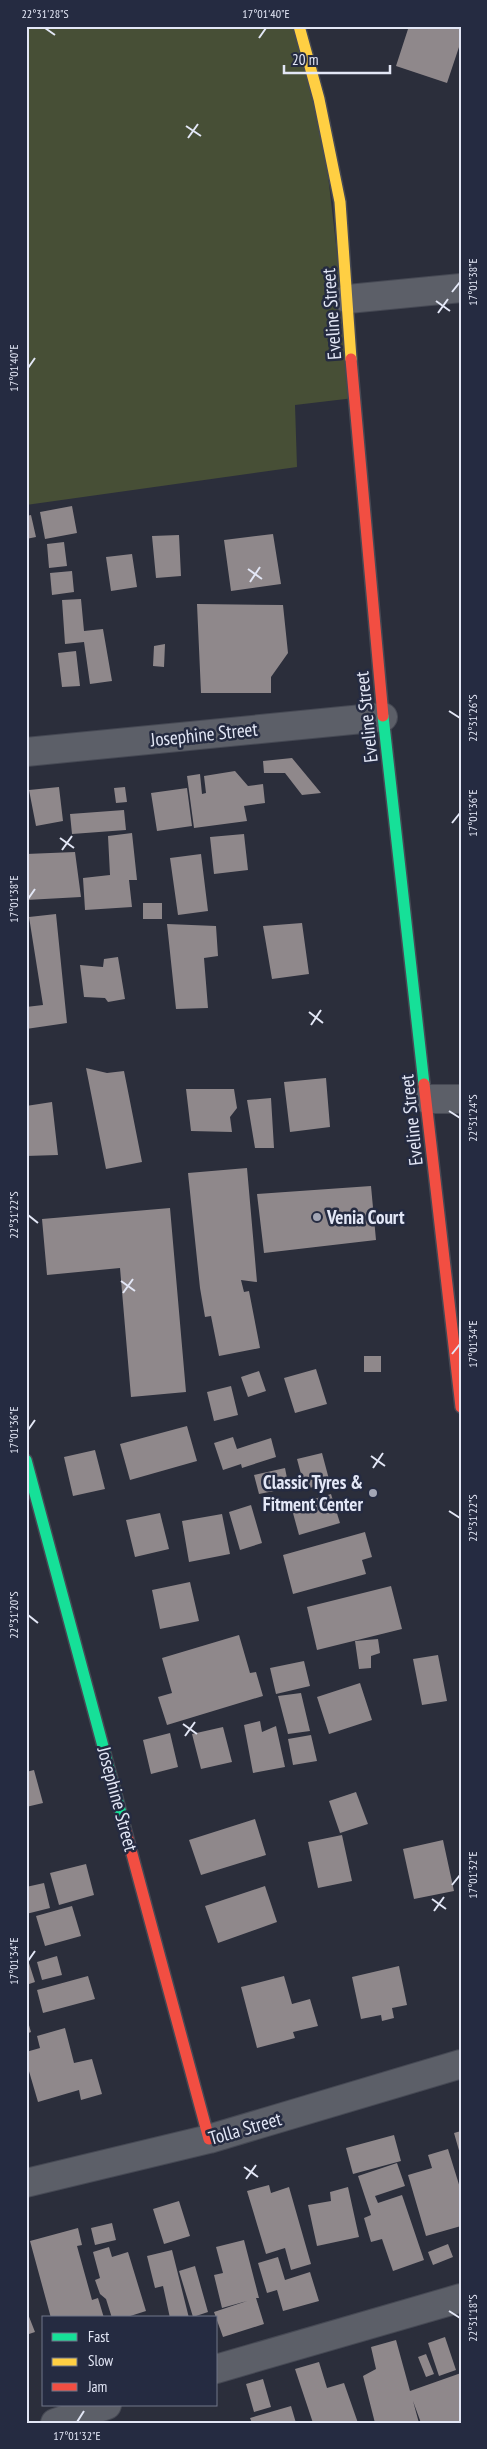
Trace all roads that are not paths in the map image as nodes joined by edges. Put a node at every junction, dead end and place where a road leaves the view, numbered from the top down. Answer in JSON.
{"nodes":[{"id":1,"x":300,"y":26,"type":"edge"},
{"id":2,"x":461,"y":288,"type":"edge"},
{"id":3,"x":348,"y":299,"type":"junction"},
{"id":4,"x":383,"y":717,"type":"junction"},
{"id":5,"x":26,"y":752,"type":"edge"},
{"id":6,"x":427,"y":1099,"type":"junction"},
{"id":7,"x":461,"y":1099,"type":"edge"},
{"id":8,"x":461,"y":1407,"type":"edge"},
{"id":9,"x":26,"y":1460,"type":"edge"},
{"id":10,"x":461,"y":2064,"type":"edge"},
{"id":11,"x":209,"y":2139,"type":"junction"},
{"id":12,"x":26,"y":2183,"type":"edge"},
{"id":13,"x":461,"y":2298,"type":"edge"},
{"id":14,"x":218,"y":2368,"type":"edge"},
{"id":15,"x":104,"y":2406,"type":"edge"},
{"id":16,"x":55,"y":2423,"type":"edge"}],
"edges":[{"from":1,"to":3,"type":"street","name":"Eveline Street"},
{"from":2,"to":3,"type":"street"},
{"from":3,"to":4,"type":"street","name":"Eveline Street"},
{"from":4,"to":5,"type":"street","name":"Josephine Street"},
{"from":4,"to":6,"type":"street","name":"Eveline Street"},
{"from":6,"to":7,"type":"street"},
{"from":6,"to":8,"type":"street","name":"Eveline Street"},
{"from":9,"to":11,"type":"street","name":"Josephine Street"},
{"from":10,"to":11,"type":"street","name":"Tolla Street"},
{"from":11,"to":12,"type":"street","name":"Tolla Street"},
{"from":13,"to":14,"type":"street"},
{"from":15,"to":16,"type":"street"}]}
